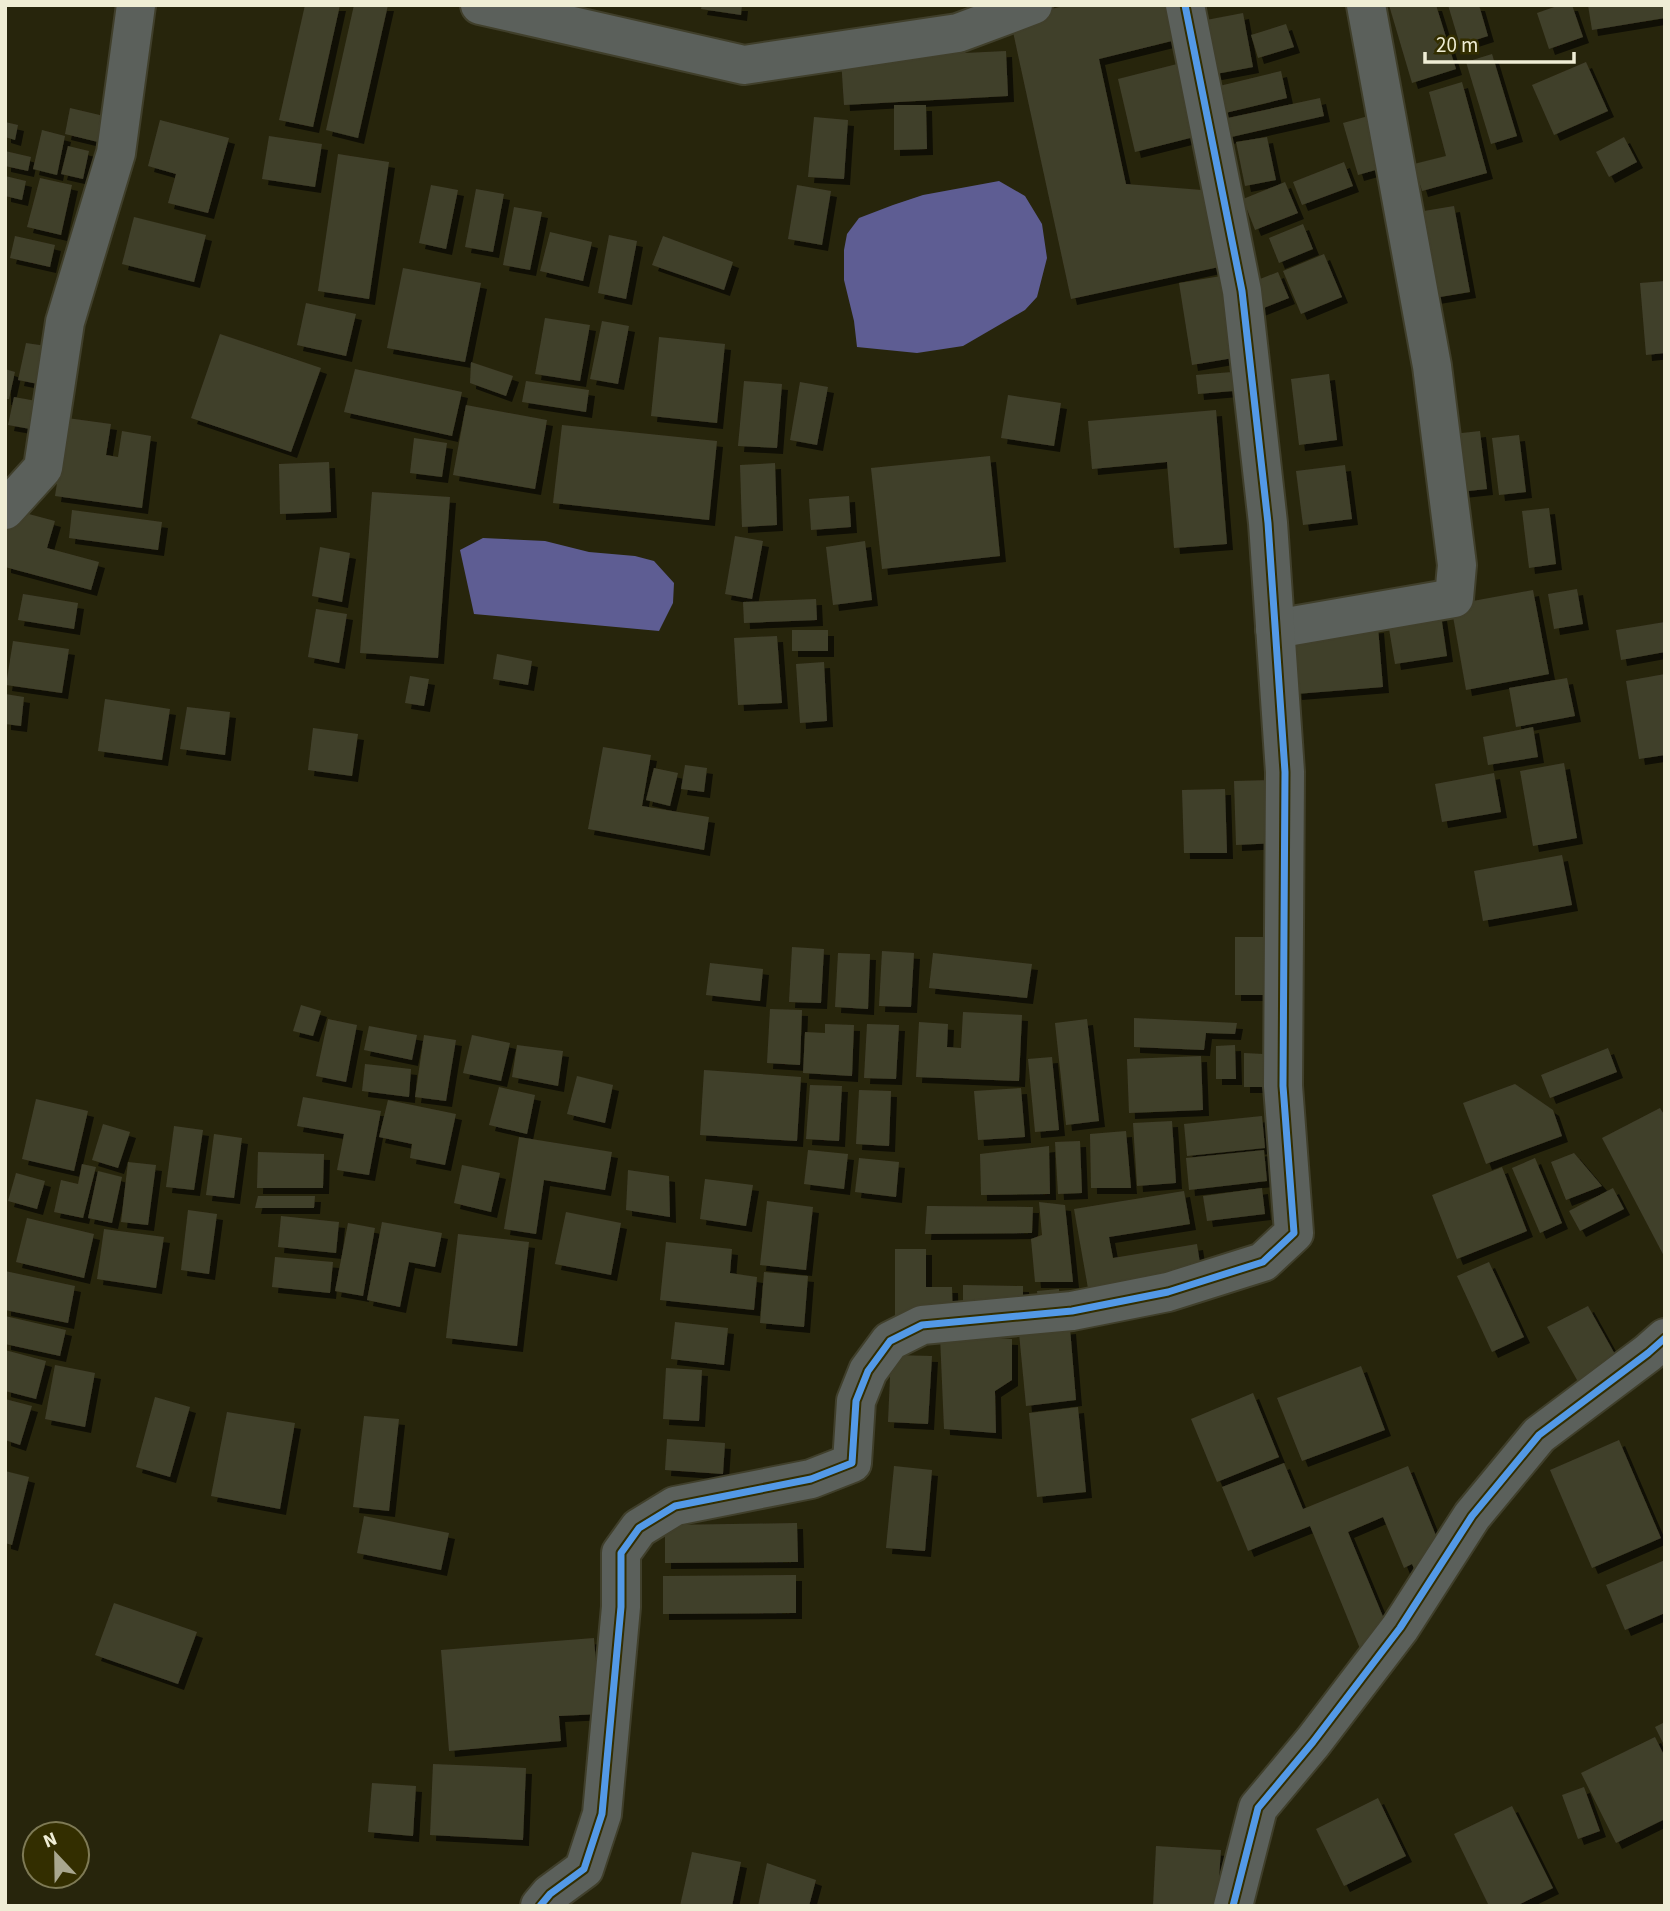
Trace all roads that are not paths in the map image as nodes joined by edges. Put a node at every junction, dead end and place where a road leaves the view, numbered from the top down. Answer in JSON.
{"nodes":[{"id":1,"x":136,"y":5,"type":"edge"},
{"id":2,"x":480,"y":5,"type":"edge"},
{"id":3,"x":1032,"y":5,"type":"edge"},
{"id":4,"x":1185,"y":5,"type":"edge"},
{"id":5,"x":1366,"y":5,"type":"edge"},
{"id":6,"x":5,"y":510,"type":"edge"},
{"id":7,"x":1275,"y":629,"type":"junction"},
{"id":8,"x":1665,"y":1338,"type":"edge"},
{"id":9,"x":540,"y":1906,"type":"edge"},
{"id":10,"x":1233,"y":1906,"type":"edge"}],
"edges":[{"from":1,"to":6,"type":"street"},
{"from":2,"to":3,"type":"street"},
{"from":4,"to":7,"type":"street"},
{"from":5,"to":7,"type":"street"},
{"from":7,"to":9,"type":"street"},
{"from":8,"to":10,"type":"street"}]}
